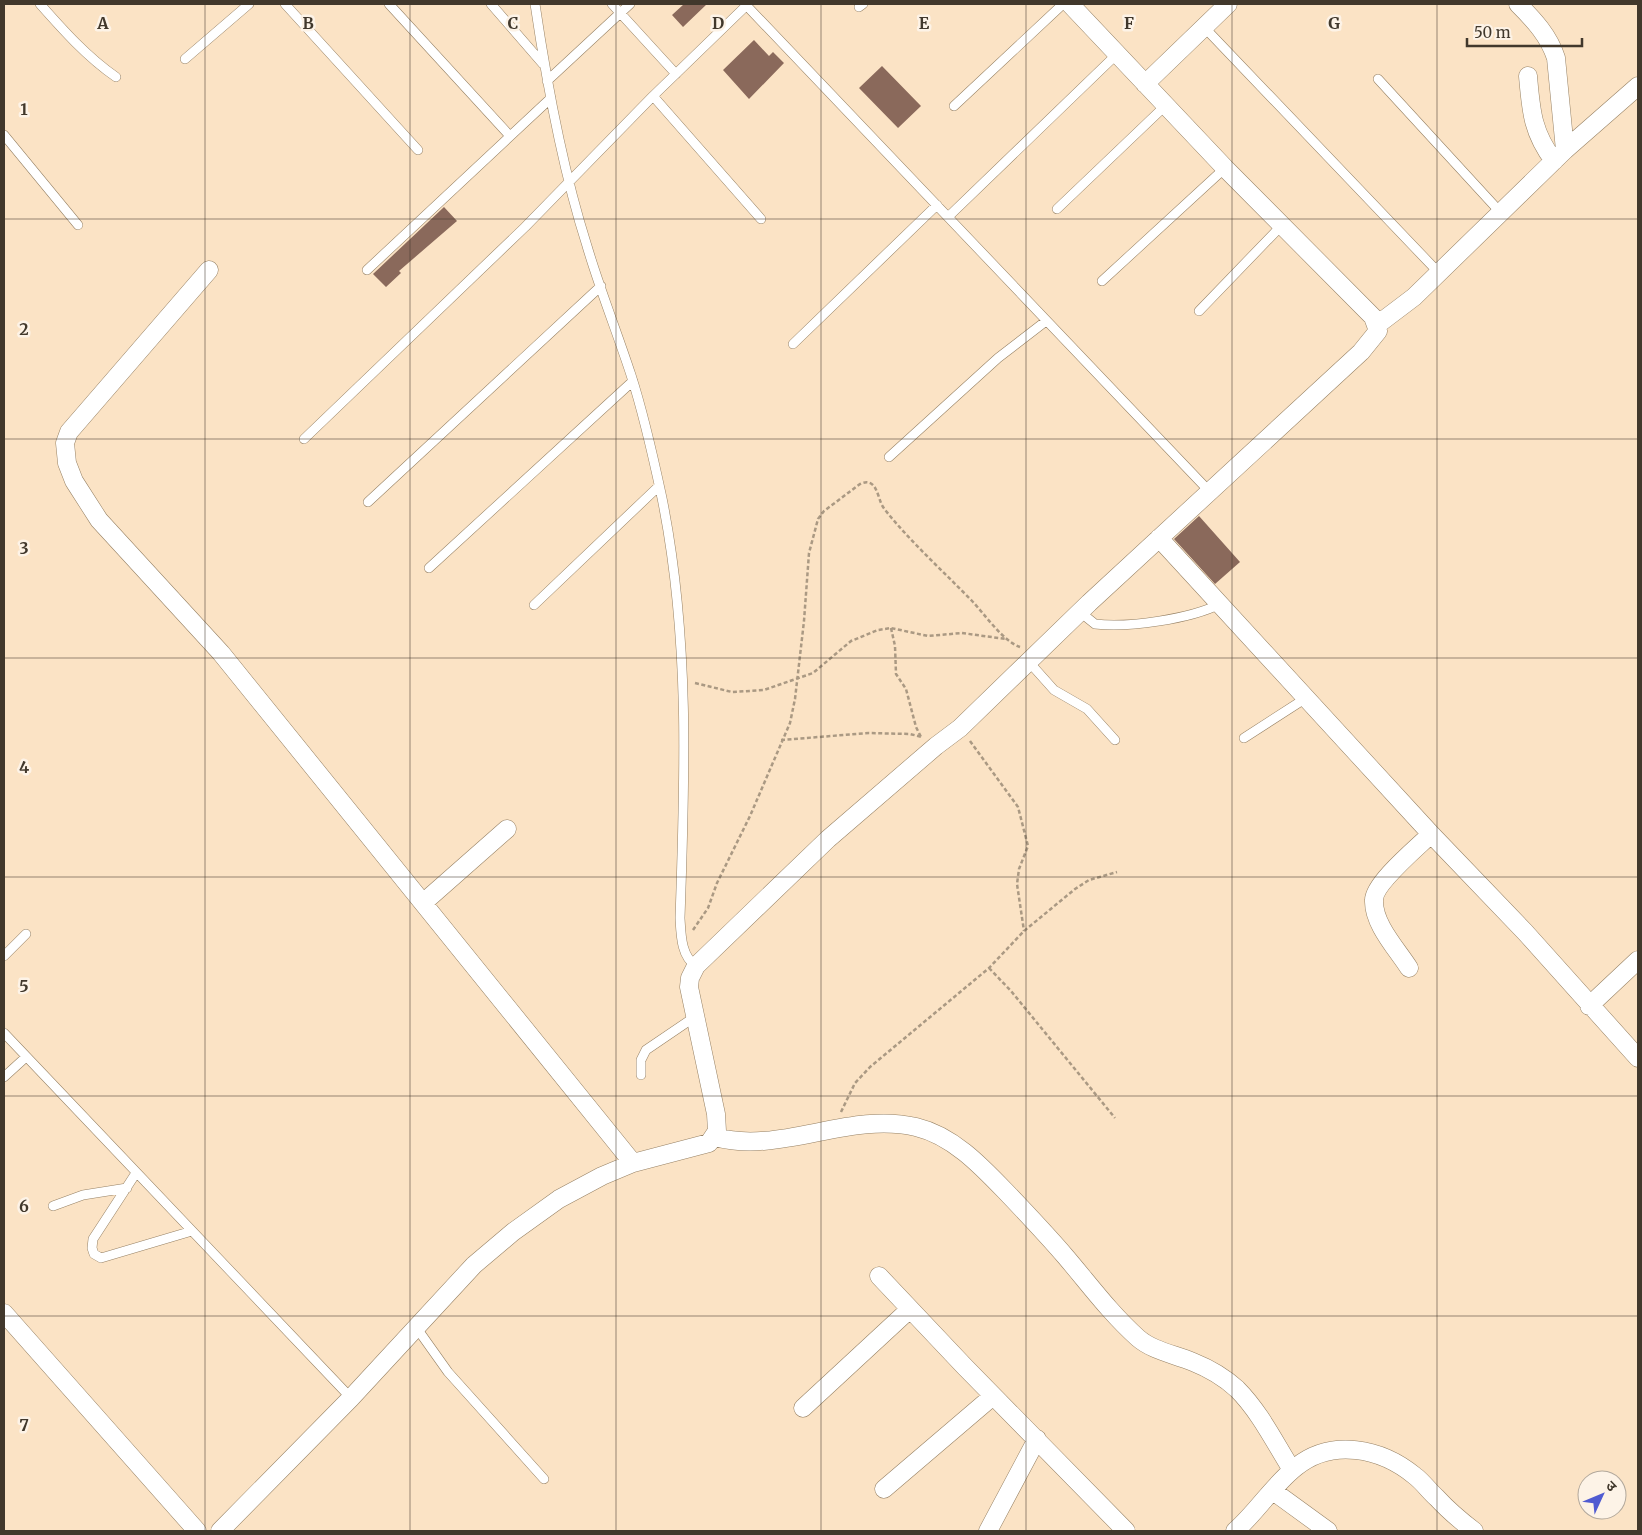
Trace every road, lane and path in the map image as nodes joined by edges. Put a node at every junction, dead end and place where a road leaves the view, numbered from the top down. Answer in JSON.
{"nodes":[{"id":1,"x":40,"y":4,"type":"edge"},
{"id":2,"x":249,"y":4,"type":"edge"},
{"id":3,"x":284,"y":4,"type":"edge"},
{"id":4,"x":389,"y":4,"type":"edge"},
{"id":5,"x":491,"y":4,"type":"edge"},
{"id":6,"x":535,"y":4,"type":"edge"},
{"id":7,"x":612,"y":4,"type":"edge"},
{"id":8,"x":630,"y":4,"type":"edge"},
{"id":9,"x":746,"y":4,"type":"edge"},
{"id":10,"x":1071,"y":4,"type":"edge"},
{"id":11,"x":1228,"y":4,"type":"edge"},
{"id":12,"x":1518,"y":4,"type":"edge"},
{"id":13,"x":621,"y":13,"type":"junction"},
{"id":14,"x":1204,"y":27,"type":"junction"},
{"id":15,"x":1116,"y":55,"type":"junction"},
{"id":16,"x":185,"y":59,"type":"dead end"},
{"id":17,"x":544,"y":65,"type":"junction"},
{"id":18,"x":676,"y":74,"type":"junction"},
{"id":19,"x":1528,"y":76,"type":"dead end"},
{"id":20,"x":116,"y":77,"type":"dead end"},
{"id":21,"x":1378,"y":79,"type":"dead end"},
{"id":22,"x":547,"y":81,"type":"junction"},
{"id":23,"x":1145,"y":84,"type":"junction"},
{"id":24,"x":1638,"y":86,"type":"edge"},
{"id":25,"x":653,"y":96,"type":"junction"},
{"id":26,"x":551,"y":98,"type":"junction"},
{"id":27,"x":954,"y":106,"type":"dead end"},
{"id":28,"x":1166,"y":106,"type":"junction"},
{"id":29,"x":4,"y":135,"type":"edge"},
{"id":30,"x":510,"y":136,"type":"junction"},
{"id":31,"x":418,"y":150,"type":"dead end"},
{"id":32,"x":1559,"y":156,"type":"junction"},
{"id":33,"x":1225,"y":168,"type":"junction"},
{"id":34,"x":569,"y":182,"type":"junction"},
{"id":35,"x":937,"y":205,"type":"junction"},
{"id":36,"x":1057,"y":210,"type":"dead end"},
{"id":37,"x":1501,"y":213,"type":"junction"},
{"id":38,"x":948,"y":217,"type":"junction"},
{"id":39,"x":761,"y":219,"type":"dead end"},
{"id":40,"x":78,"y":225,"type":"dead end"},
{"id":41,"x":1282,"y":225,"type":"junction"},
{"id":42,"x":209,"y":270,"type":"dead end"},
{"id":43,"x":367,"y":270,"type":"dead end"},
{"id":44,"x":1439,"y":273,"type":"junction"},
{"id":45,"x":1102,"y":281,"type":"dead end"},
{"id":46,"x":601,"y":286,"type":"junction"},
{"id":47,"x":1199,"y":311,"type":"dead end"},
{"id":48,"x":1046,"y":321,"type":"junction"},
{"id":49,"x":1377,"y":325,"type":"junction"},
{"id":50,"x":793,"y":344,"type":"dead end"},
{"id":51,"x":633,"y":381,"type":"junction"},
{"id":52,"x":304,"y":439,"type":"dead end"},
{"id":53,"x":889,"y":457,"type":"dead end"},
{"id":54,"x":659,"y":486,"type":"junction"},
{"id":55,"x":1209,"y":491,"type":"junction"},
{"id":56,"x":368,"y":502,"type":"dead end"},
{"id":57,"x":1159,"y":538,"type":"junction"},
{"id":58,"x":429,"y":568,"type":"dead end"},
{"id":59,"x":1220,"y":604,"type":"junction"},
{"id":60,"x":534,"y":605,"type":"dead end"},
{"id":61,"x":1080,"y":612,"type":"junction"},
{"id":62,"x":891,"y":628,"type":"junction"},
{"id":63,"x":1006,"y":639,"type":"junction"},
{"id":64,"x":1034,"y":658,"type":"junction"},
{"id":65,"x":797,"y":679,"type":"junction"},
{"id":66,"x":683,"y":680,"type":"junction"},
{"id":67,"x":1306,"y":698,"type":"junction"},
{"id":68,"x":960,"y":728,"type":"junction"},
{"id":69,"x":1244,"y":738,"type":"dead end"},
{"id":70,"x":781,"y":740,"type":"junction"},
{"id":71,"x":1115,"y":740,"type":"dead end"},
{"id":72,"x":928,"y":742,"type":"junction"},
{"id":73,"x":507,"y":829,"type":"dead end"},
{"id":74,"x":1431,"y":834,"type":"junction"},
{"id":75,"x":1118,"y":872,"type":"dead end"},
{"id":76,"x":423,"y":903,"type":"junction"},
{"id":77,"x":1024,"y":931,"type":"junction"},
{"id":78,"x":26,"y":934,"type":"dead end"},
{"id":79,"x":684,"y":950,"type":"junction"},
{"id":80,"x":4,"y":956,"type":"edge"},
{"id":81,"x":1638,"y":960,"type":"edge"},
{"id":82,"x":696,"y":966,"type":"junction"},
{"id":83,"x":989,"y":968,"type":"junction"},
{"id":84,"x":1409,"y":968,"type":"dead end"},
{"id":85,"x":1590,"y":1006,"type":"junction"},
{"id":86,"x":696,"y":1016,"type":"junction"},
{"id":87,"x":4,"y":1034,"type":"edge"},
{"id":88,"x":26,"y":1057,"type":"junction"},
{"id":89,"x":1638,"y":1058,"type":"edge"},
{"id":90,"x":641,"y":1075,"type":"dead end"},
{"id":91,"x":4,"y":1077,"type":"edge"},
{"id":92,"x":1115,"y":1118,"type":"dead end"},
{"id":93,"x":834,"y":1129,"type":"junction"},
{"id":94,"x":715,"y":1137,"type":"junction"},
{"id":95,"x":633,"y":1163,"type":"junction"},
{"id":96,"x":136,"y":1173,"type":"junction"},
{"id":97,"x":127,"y":1188,"type":"junction"},
{"id":98,"x":53,"y":1206,"type":"dead end"},
{"id":99,"x":192,"y":1232,"type":"junction"},
{"id":100,"x":879,"y":1276,"type":"dead end"},
{"id":101,"x":910,"y":1309,"type":"junction"},
{"id":102,"x":4,"y":1313,"type":"edge"},
{"id":103,"x":416,"y":1328,"type":"junction"},
{"id":104,"x":993,"y":1396,"type":"junction"},
{"id":105,"x":351,"y":1398,"type":"junction"},
{"id":106,"x":803,"y":1408,"type":"dead end"},
{"id":107,"x":1037,"y":1439,"type":"junction"},
{"id":108,"x":1292,"y":1470,"type":"junction"},
{"id":109,"x":544,"y":1479,"type":"dead end"},
{"id":110,"x":884,"y":1489,"type":"dead end"},
{"id":111,"x":1273,"y":1491,"type":"junction"},
{"id":112,"x":197,"y":1531,"type":"edge"},
{"id":113,"x":220,"y":1531,"type":"edge"},
{"id":114,"x":988,"y":1531,"type":"edge"},
{"id":115,"x":1126,"y":1531,"type":"edge"},
{"id":116,"x":1235,"y":1531,"type":"edge"},
{"id":117,"x":1328,"y":1531,"type":"edge"},
{"id":118,"x":1474,"y":1531,"type":"edge"}],
"edges":[{"from":1,"to":20,"type":"lane"},
{"from":2,"to":16,"type":"lane"},
{"from":3,"to":31,"type":"lane"},
{"from":4,"to":30,"type":"lane"},
{"from":5,"to":17,"type":"lane"},
{"from":6,"to":17,"type":"lane"},
{"from":7,"to":13,"type":"lane"},
{"from":8,"to":13,"type":"lane"},
{"from":9,"to":18,"type":"lane"},
{"from":9,"to":35,"type":"lane"},
{"from":10,"to":15,"type":"street"},
{"from":10,"to":27,"type":"lane"},
{"from":11,"to":14,"type":"street"},
{"from":12,"to":32,"type":"street"},
{"from":13,"to":18,"type":"lane"},
{"from":13,"to":22,"type":"lane"},
{"from":14,"to":23,"type":"street"},
{"from":14,"to":44,"type":"lane"},
{"from":15,"to":23,"type":"street"},
{"from":15,"to":38,"type":"lane"},
{"from":17,"to":22,"type":"lane"},
{"from":18,"to":25,"type":"lane"},
{"from":19,"to":32,"type":"street"},
{"from":21,"to":37,"type":"lane"},
{"from":22,"to":26,"type":"lane"},
{"from":23,"to":28,"type":"street"},
{"from":24,"to":32,"type":"street"},
{"from":25,"to":34,"type":"lane"},
{"from":25,"to":39,"type":"lane"},
{"from":26,"to":30,"type":"lane"},
{"from":26,"to":34,"type":"lane"},
{"from":28,"to":33,"type":"street"},
{"from":28,"to":36,"type":"lane"},
{"from":29,"to":40,"type":"lane"},
{"from":30,"to":43,"type":"lane"},
{"from":32,"to":37,"type":"street"},
{"from":33,"to":41,"type":"street"},
{"from":33,"to":45,"type":"lane"},
{"from":34,"to":46,"type":"lane"},
{"from":34,"to":52,"type":"lane"},
{"from":35,"to":38,"type":"lane"},
{"from":35,"to":50,"type":"lane"},
{"from":37,"to":44,"type":"street"},
{"from":38,"to":48,"type":"lane"},
{"from":41,"to":47,"type":"lane"},
{"from":41,"to":49,"type":"street"},
{"from":42,"to":76,"type":"street"},
{"from":44,"to":49,"type":"street"},
{"from":46,"to":51,"type":"lane"},
{"from":46,"to":56,"type":"lane"},
{"from":48,"to":53,"type":"lane"},
{"from":48,"to":55,"type":"lane"},
{"from":49,"to":55,"type":"street"},
{"from":51,"to":54,"type":"lane"},
{"from":51,"to":58,"type":"lane"},
{"from":54,"to":60,"type":"lane"},
{"from":54,"to":66,"type":"lane"},
{"from":55,"to":57,"type":"street"},
{"from":57,"to":59,"type":"street"},
{"from":57,"to":61,"type":"street"},
{"from":59,"to":61,"type":"lane"},
{"from":59,"to":67,"type":"street"},
{"from":61,"to":64,"type":"street"},
{"from":62,"to":63,"type":"path"},
{"from":62,"to":65,"type":"path"},
{"from":62,"to":72,"type":"path"},
{"from":63,"to":64,"type":"path"},
{"from":63,"to":65,"type":"path"},
{"from":64,"to":68,"type":"street"},
{"from":64,"to":71,"type":"lane"},
{"from":65,"to":66,"type":"path"},
{"from":65,"to":70,"type":"path"},
{"from":66,"to":79,"type":"lane"},
{"from":67,"to":69,"type":"lane"},
{"from":67,"to":74,"type":"street"},
{"from":68,"to":72,"type":"street"},
{"from":68,"to":77,"type":"path"},
{"from":70,"to":72,"type":"path"},
{"from":70,"to":79,"type":"path"},
{"from":72,"to":82,"type":"street"},
{"from":73,"to":76,"type":"street"},
{"from":74,"to":84,"type":"street"},
{"from":74,"to":85,"type":"street"},
{"from":75,"to":77,"type":"path"},
{"from":76,"to":95,"type":"street"},
{"from":77,"to":83,"type":"path"},
{"from":78,"to":80,"type":"lane"},
{"from":79,"to":82,"type":"lane"},
{"from":81,"to":85,"type":"street"},
{"from":82,"to":86,"type":"street"},
{"from":83,"to":92,"type":"path"},
{"from":83,"to":93,"type":"path"},
{"from":85,"to":89,"type":"street"},
{"from":86,"to":90,"type":"lane"},
{"from":86,"to":94,"type":"street"},
{"from":87,"to":88,"type":"lane"},
{"from":88,"to":91,"type":"lane"},
{"from":88,"to":96,"type":"lane"},
{"from":93,"to":94,"type":"street"},
{"from":93,"to":108,"type":"street"},
{"from":94,"to":95,"type":"street"},
{"from":95,"to":103,"type":"street"},
{"from":96,"to":97,"type":"lane"},
{"from":96,"to":99,"type":"lane"},
{"from":97,"to":98,"type":"lane"},
{"from":97,"to":99,"type":"lane"},
{"from":99,"to":105,"type":"lane"},
{"from":100,"to":101,"type":"street"},
{"from":101,"to":104,"type":"street"},
{"from":101,"to":106,"type":"street"},
{"from":102,"to":112,"type":"street"},
{"from":103,"to":105,"type":"street"},
{"from":103,"to":109,"type":"lane"},
{"from":104,"to":107,"type":"street"},
{"from":104,"to":110,"type":"street"},
{"from":105,"to":113,"type":"street"},
{"from":107,"to":114,"type":"street"},
{"from":107,"to":115,"type":"street"},
{"from":108,"to":111,"type":"street"},
{"from":108,"to":118,"type":"street"},
{"from":111,"to":116,"type":"street"},
{"from":111,"to":117,"type":"street"}]}
